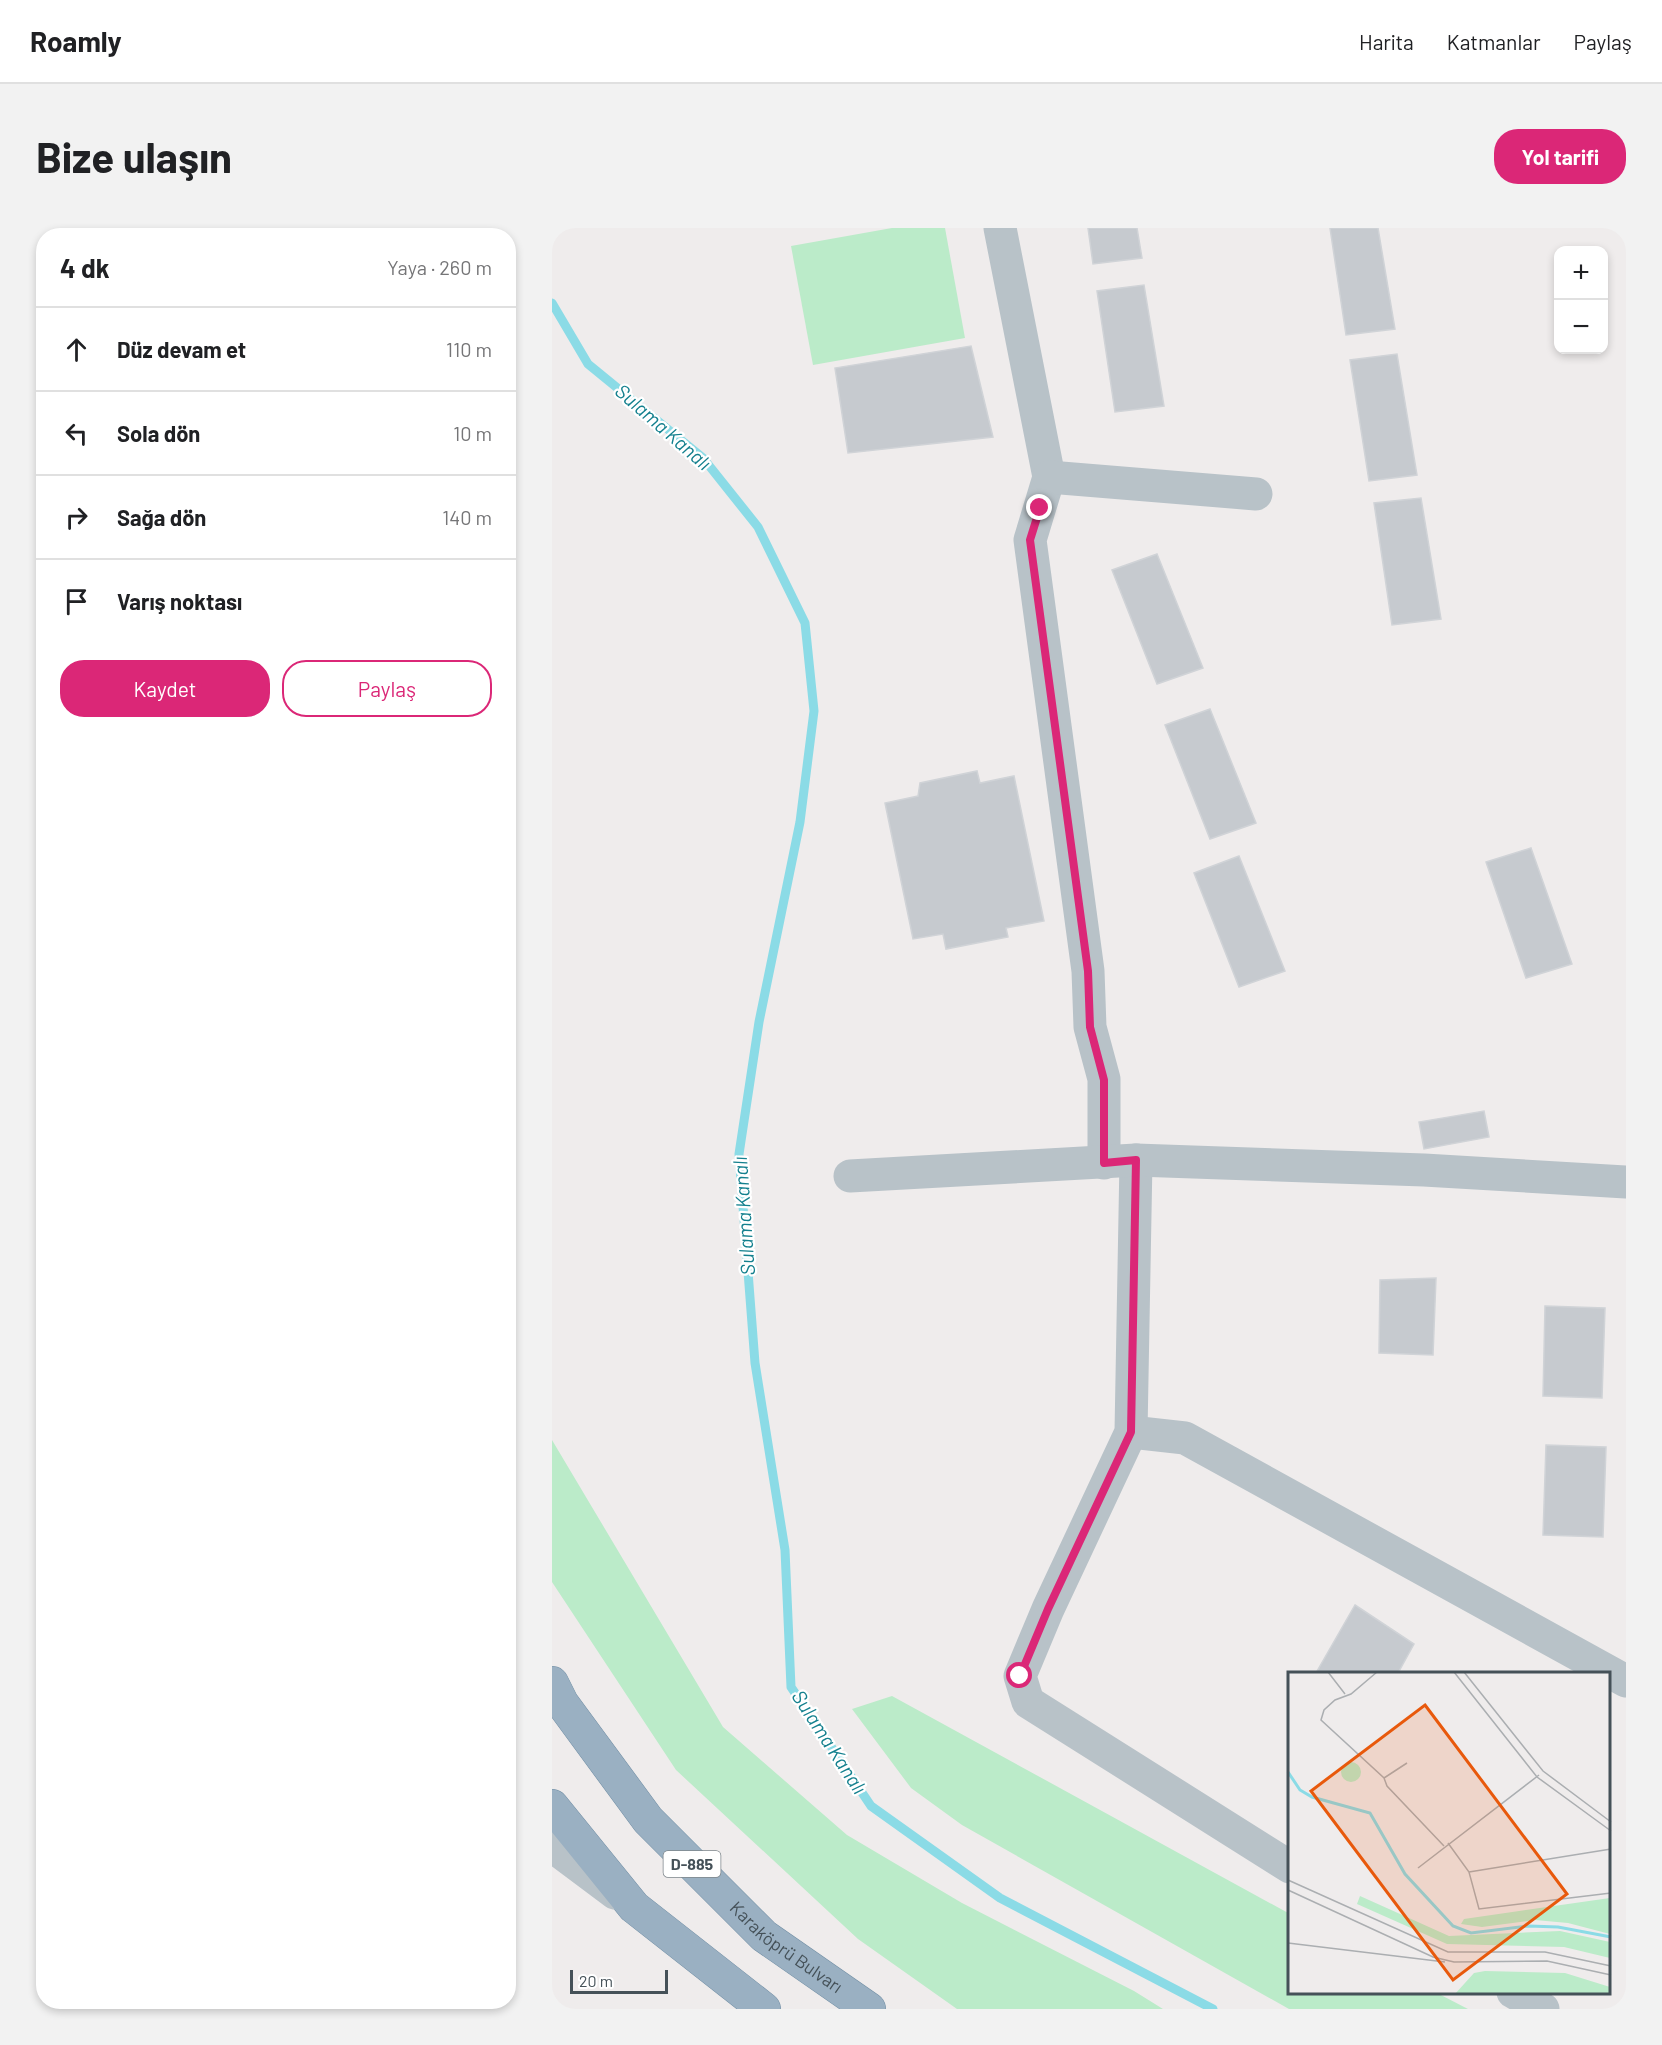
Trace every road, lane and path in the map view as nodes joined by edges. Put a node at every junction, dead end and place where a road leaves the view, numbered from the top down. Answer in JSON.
{"nodes":[{"id":1,"x":1000,"y":228,"type":"edge"},
{"id":2,"x":1049,"y":477,"type":"junction"},
{"id":3,"x":1256,"y":494,"type":"dead end"},
{"id":4,"x":1136,"y":1160,"type":"junction"},
{"id":5,"x":1104,"y":1163,"type":"junction"},
{"id":6,"x":850,"y":1176,"type":"dead end"},
{"id":7,"x":1626,"y":1182,"type":"edge"},
{"id":8,"x":1131,"y":1432,"type":"junction"},
{"id":9,"x":1608,"y":1672,"type":"edge"},
{"id":10,"x":1611,"y":1674,"type":"edge"},
{"id":11,"x":1626,"y":1682,"type":"edge"},
{"id":12,"x":552,"y":1683,"type":"edge"},
{"id":13,"x":552,"y":1806,"type":"edge"},
{"id":14,"x":552,"y":1846,"type":"edge"},
{"id":15,"x":1288,"y":1866,"type":"edge"},
{"id":16,"x":634,"y":1907,"type":"junction"},
{"id":17,"x":1517,"y":1994,"type":"edge"},
{"id":18,"x":764,"y":2009,"type":"edge"},
{"id":19,"x":868,"y":2009,"type":"edge"},
{"id":20,"x":1543,"y":2009,"type":"edge"}],
"edges":[{"from":1,"to":2,"type":"street"},
{"from":2,"to":3,"type":"street"},
{"from":2,"to":5,"type":"street"},
{"from":4,"to":5,"type":"street"},
{"from":4,"to":7,"type":"street"},
{"from":4,"to":8,"type":"street"},
{"from":5,"to":6,"type":"street"},
{"from":8,"to":9,"type":"street"},
{"from":8,"to":15,"type":"street"},
{"from":10,"to":11,"type":"street"},
{"from":12,"to":19,"type":"highway","name":"Karaköprü Bulvarı","number":"D-885"},
{"from":13,"to":16,"type":"highway"},
{"from":14,"to":16,"type":"street"},
{"from":16,"to":18,"type":"highway"},
{"from":17,"to":20,"type":"street"}]}
